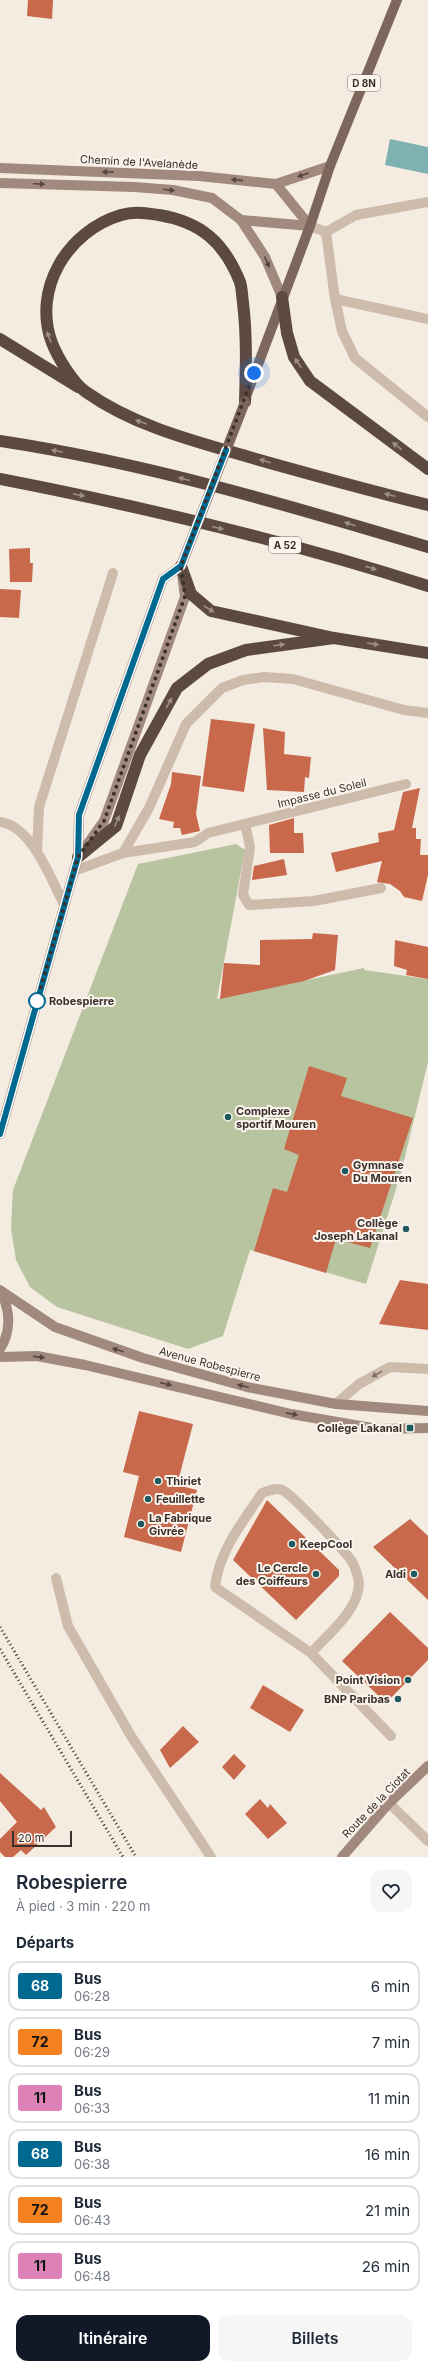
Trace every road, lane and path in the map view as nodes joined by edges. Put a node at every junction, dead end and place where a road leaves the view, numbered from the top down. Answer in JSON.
{"nodes":[{"id":1,"x":397,"y":0,"type":"edge"},
{"id":2,"x":330,"y":166,"type":"junction"},
{"id":3,"x":0,"y":168,"type":"edge"},
{"id":4,"x":0,"y":183,"type":"edge"},
{"id":5,"x":276,"y":184,"type":"junction"},
{"id":6,"x":428,"y":202,"type":"edge"},
{"id":7,"x":241,"y":220,"type":"junction"},
{"id":8,"x":310,"y":226,"type":"junction"},
{"id":9,"x":326,"y":232,"type":"junction"},
{"id":10,"x":282,"y":298,"type":"junction"},
{"id":11,"x":335,"y":299,"type":"junction"},
{"id":12,"x":428,"y":319,"type":"edge"},
{"id":13,"x":0,"y":339,"type":"edge"},
{"id":14,"x":84,"y":391,"type":"junction"},
{"id":15,"x":244,"y":402,"type":"junction"},
{"id":16,"x":428,"y":417,"type":"edge"},
{"id":17,"x":0,"y":442,"type":"edge"},
{"id":18,"x":428,"y":469,"type":"edge"},
{"id":19,"x":0,"y":479,"type":"edge"},
{"id":20,"x":428,"y":505,"type":"edge"},
{"id":21,"x":428,"y":547,"type":"edge"},
{"id":22,"x":181,"y":566,"type":"junction"},
{"id":23,"x":113,"y":573,"type":"dead end"},
{"id":24,"x":428,"y":586,"type":"edge"},
{"id":25,"x":334,"y":638,"type":"junction"},
{"id":26,"x":428,"y":653,"type":"edge"},
{"id":27,"x":428,"y":713,"type":"edge"},
{"id":28,"x":406,"y":784,"type":"dead end"},
{"id":29,"x":0,"y":822,"type":"edge"},
{"id":30,"x":245,"y":824,"type":"junction"},
{"id":31,"x":37,"y":852,"type":"junction"},
{"id":32,"x":123,"y":852,"type":"junction"},
{"id":33,"x":78,"y":857,"type":"junction"},
{"id":34,"x":74,"y":871,"type":"junction"},
{"id":35,"x":381,"y":888,"type":"dead end"},
{"id":36,"x":64,"y":904,"type":"junction"},
{"id":37,"x":0,"y":1134,"type":"edge"},
{"id":38,"x":0,"y":1291,"type":"edge"},
{"id":39,"x":0,"y":1349,"type":"edge"},
{"id":40,"x":0,"y":1357,"type":"edge"},
{"id":41,"x":428,"y":1369,"type":"edge"},
{"id":42,"x":336,"y":1404,"type":"junction"},
{"id":43,"x":428,"y":1410,"type":"edge"},
{"id":44,"x":428,"y":1428,"type":"edge"},
{"id":45,"x":56,"y":1578,"type":"dead end"},
{"id":46,"x":311,"y":1653,"type":"junction"},
{"id":47,"x":391,"y":1736,"type":"dead end"},
{"id":48,"x":428,"y":1766,"type":"edge"},
{"id":49,"x":389,"y":1803,"type":"junction"},
{"id":50,"x":428,"y":1841,"type":"edge"},
{"id":51,"x":211,"y":1857,"type":"edge"},
{"id":52,"x":342,"y":1857,"type":"edge"}],
"edges":[{"from":1,"to":2,"type":"main road","number":"D 8N"},
{"from":2,"to":5,"type":"main road","name":"Chemin de l'Avelanède","one_way":true},
{"from":2,"to":8,"type":"main road","number":"D 8N"},
{"from":5,"to":3,"type":"main road","name":"Chemin de l'Avelanède","one_way":true},
{"from":4,"to":7,"type":"main road","one_way":true},
{"from":5,"to":8,"type":"main road"},
{"from":6,"to":9,"type":"street"},
{"from":7,"to":8,"type":"main road"},
{"from":7,"to":10,"type":"main road","one_way":true},
{"from":8,"to":9,"type":"street"},
{"from":8,"to":10,"type":"main road","number":"D 8N"},
{"from":9,"to":11,"type":"street"},
{"from":10,"to":15,"type":"main road","number":"D 8N"},
{"from":18,"to":10,"type":"highway","one_way":true},
{"from":11,"to":12,"type":"street"},
{"from":11,"to":16,"type":"street"},
{"from":13,"to":14,"type":"highway"},
{"from":14,"to":15,"type":"highway","one_way":true},
{"from":20,"to":14,"type":"highway","one_way":true},
{"from":15,"to":22,"type":"main road","number":"D 8N","bridge":true},
{"from":21,"to":17,"type":"highway","one_way":true},
{"from":19,"to":24,"type":"highway","number":"A 52","one_way":true},
{"from":22,"to":25,"type":"highway","one_way":true},
{"from":22,"to":33,"type":"main road","number":"D 8N"},
{"from":22,"to":33,"type":"main road","number":"D 8N"},
{"from":23,"to":31,"type":"street"},
{"from":25,"to":26,"type":"highway","one_way":true},
{"from":33,"to":25,"type":"highway","one_way":true},
{"from":27,"to":32,"type":"street"},
{"from":28,"to":30,"type":"street","name":"Impasse du Soleil"},
{"from":29,"to":31,"type":"street"},
{"from":30,"to":32,"type":"street","name":"Impasse du Soleil"},
{"from":30,"to":35,"type":"street"},
{"from":31,"to":36,"type":"street"},
{"from":32,"to":34,"type":"street","name":"Impasse du Soleil"},
{"from":33,"to":34,"type":"main road","number":"D 8N"},
{"from":34,"to":36,"type":"main road","number":"D 8N"},
{"from":36,"to":37,"type":"main road","number":"D 8N"},
{"from":38,"to":39,"type":"main road"},
{"from":42,"to":38,"type":"main road","name":"Avenue Robespierre","one_way":true},
{"from":40,"to":44,"type":"main road","one_way":true},
{"from":41,"to":42,"type":"street","one_way":true},
{"from":42,"to":43,"type":"main road","name":"Avenue Robespierre"},
{"from":45,"to":51,"type":"street"},
{"from":46,"to":46,"type":"street"},
{"from":46,"to":47,"type":"street"},
{"from":48,"to":49,"type":"main road","name":"Route de la Ciotat"},
{"from":49,"to":50,"type":"street"},
{"from":49,"to":52,"type":"main road","name":"Route de la Ciotat"}]}
